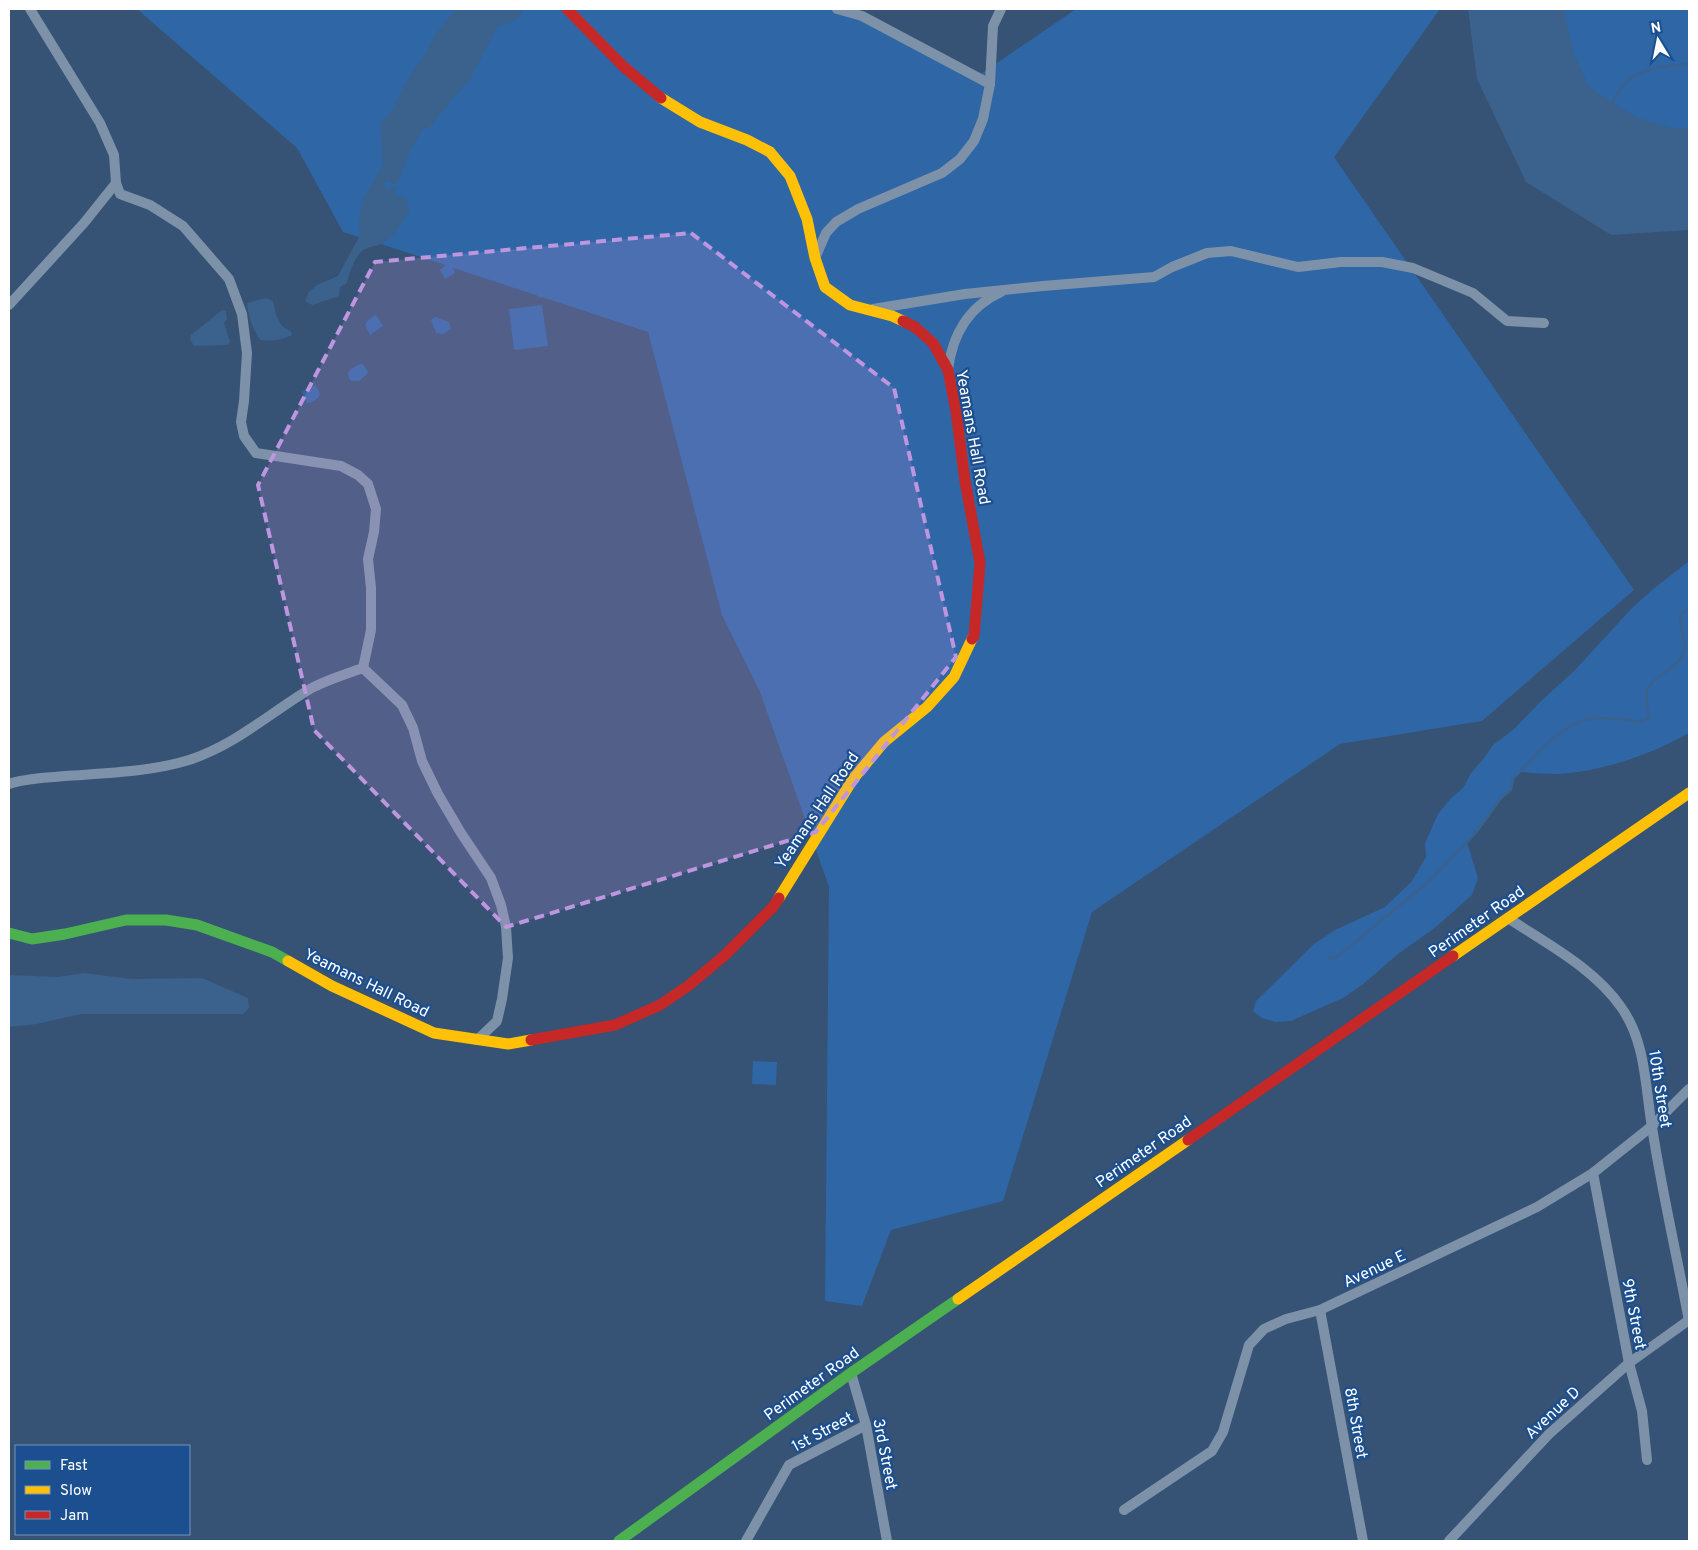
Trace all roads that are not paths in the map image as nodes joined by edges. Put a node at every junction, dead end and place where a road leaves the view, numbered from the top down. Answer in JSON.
{"nodes":[{"id":1,"x":30,"y":9,"type":"edge"},
{"id":2,"x":566,"y":9,"type":"edge"},
{"id":3,"x":837,"y":9,"type":"edge"},
{"id":4,"x":1000,"y":9,"type":"edge"},
{"id":5,"x":990,"y":84,"type":"junction"},
{"id":6,"x":116,"y":183,"type":"junction"},
{"id":7,"x":815,"y":258,"type":"junction"},
{"id":8,"x":1004,"y":290,"type":"junction"},
{"id":9,"x":9,"y":305,"type":"edge"},
{"id":10,"x":867,"y":310,"type":"junction"},
{"id":11,"x":1544,"y":323,"type":"dead end"},
{"id":12,"x":948,"y":370,"type":"junction"},
{"id":13,"x":363,"y":668,"type":"junction"},
{"id":14,"x":9,"y":784,"type":"edge"},
{"id":15,"x":1689,"y":793,"type":"edge"},
{"id":16,"x":1508,"y":918,"type":"junction"},
{"id":17,"x":9,"y":933,"type":"edge"},
{"id":18,"x":477,"y":1040,"type":"junction"},
{"id":19,"x":1689,"y":1089,"type":"edge"},
{"id":20,"x":1652,"y":1127,"type":"junction"},
{"id":21,"x":1593,"y":1173,"type":"junction"},
{"id":22,"x":1320,"y":1310,"type":"junction"},
{"id":23,"x":1689,"y":1320,"type":"edge"},
{"id":24,"x":1628,"y":1363,"type":"junction"},
{"id":25,"x":851,"y":1373,"type":"junction"},
{"id":26,"x":866,"y":1425,"type":"junction"},
{"id":27,"x":1646,"y":1460,"type":"dead end"},
{"id":28,"x":1124,"y":1510,"type":"dead end"},
{"id":29,"x":620,"y":1541,"type":"edge"},
{"id":30,"x":746,"y":1541,"type":"edge"},
{"id":31,"x":887,"y":1541,"type":"edge"},
{"id":32,"x":1363,"y":1541,"type":"edge"},
{"id":33,"x":1449,"y":1541,"type":"edge"}],
"edges":[{"from":1,"to":6,"type":"street"},
{"from":2,"to":7,"type":"street","name":"Yeamans Hall Road"},
{"from":3,"to":5,"type":"street"},
{"from":4,"to":5,"type":"street"},
{"from":5,"to":7,"type":"street"},
{"from":6,"to":9,"type":"street"},
{"from":6,"to":13,"type":"street"},
{"from":7,"to":10,"type":"street","name":"Yeamans Hall Road"},
{"from":8,"to":10,"type":"street"},
{"from":8,"to":11,"type":"street"},
{"from":8,"to":12,"type":"street"},
{"from":10,"to":12,"type":"street","name":"Yeamans Hall Road"},
{"from":12,"to":18,"type":"street","name":"Yeamans Hall Road"},
{"from":13,"to":14,"type":"street"},
{"from":13,"to":18,"type":"street"},
{"from":15,"to":16,"type":"street","name":"Perimeter Road"},
{"from":16,"to":20,"type":"street","name":"10th Street"},
{"from":16,"to":25,"type":"street","name":"Perimeter Road"},
{"from":17,"to":18,"type":"street","name":"Yeamans Hall Road"},
{"from":19,"to":20,"type":"street","name":"Avenue E"},
{"from":20,"to":21,"type":"street","name":"Avenue E"},
{"from":20,"to":23,"type":"street","name":"10th Street"},
{"from":21,"to":22,"type":"street","name":"Avenue E"},
{"from":21,"to":24,"type":"street","name":"9th Street"},
{"from":22,"to":28,"type":"street","name":"Avenue E"},
{"from":22,"to":32,"type":"street","name":"8th Street"},
{"from":23,"to":24,"type":"street","name":"Avenue D"},
{"from":24,"to":27,"type":"street","name":"9th Street"},
{"from":24,"to":33,"type":"street","name":"Avenue D"},
{"from":25,"to":26,"type":"street","name":"3rd Street"},
{"from":25,"to":29,"type":"street","name":"Perimeter Road"},
{"from":26,"to":30,"type":"street","name":"1st Street"},
{"from":26,"to":31,"type":"street","name":"3rd Street"}]}
